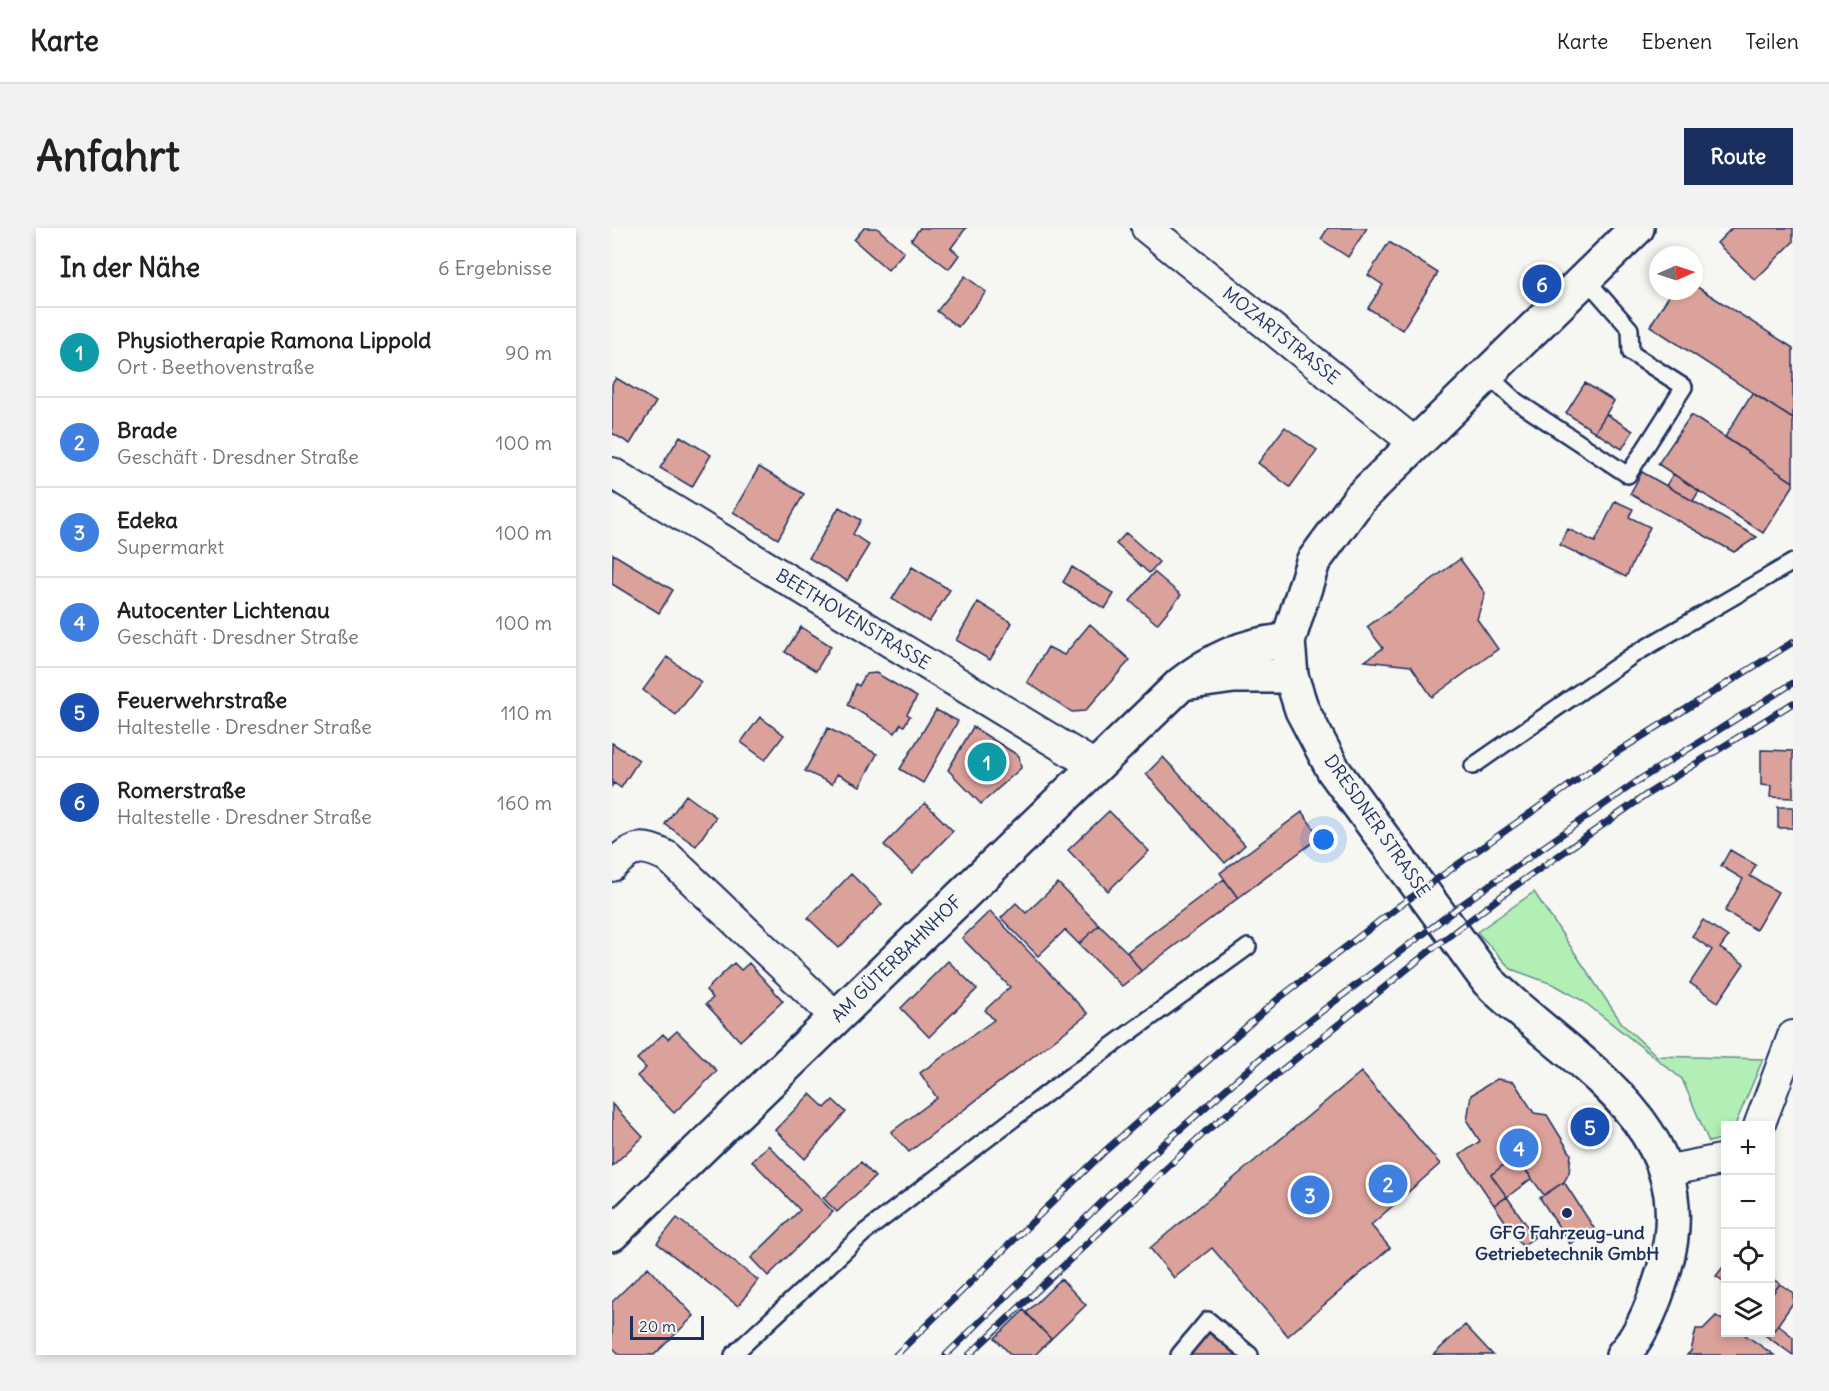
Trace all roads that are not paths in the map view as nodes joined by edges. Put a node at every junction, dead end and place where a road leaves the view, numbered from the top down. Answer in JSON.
{"nodes":[{"id":1,"x":1147,"y":228,"type":"edge"},
{"id":2,"x":1637,"y":228,"type":"edge"},
{"id":3,"x":1585,"y":278,"type":"junction"},
{"id":4,"x":1487,"y":374,"type":"junction"},
{"id":5,"x":1416,"y":444,"type":"junction"},
{"id":6,"x":612,"y":473,"type":"edge"},
{"id":7,"x":1793,"y":561,"type":"edge"},
{"id":8,"x":1288,"y":641,"type":"junction"},
{"id":9,"x":1291,"y":676,"type":"junction"},
{"id":10,"x":1181,"y":684,"type":"junction"},
{"id":11,"x":1095,"y":766,"type":"junction"},
{"id":12,"x":1473,"y":766,"type":"dead end"},
{"id":13,"x":612,"y":866,"type":"edge"},
{"id":14,"x":1248,"y":947,"type":"dead end"},
{"id":15,"x":836,"y":1017,"type":"junction"},
{"id":16,"x":1793,"y":1036,"type":"edge"},
{"id":17,"x":1761,"y":1121,"type":"edge"},
{"id":18,"x":1721,"y":1160,"type":"edge"},
{"id":19,"x":1665,"y":1171,"type":"junction"},
{"id":20,"x":612,"y":1234,"type":"edge"},
{"id":21,"x":733,"y":1355,"type":"edge"},
{"id":22,"x":1179,"y":1355,"type":"edge"},
{"id":23,"x":1250,"y":1355,"type":"edge"},
{"id":24,"x":1623,"y":1355,"type":"edge"}],
"edges":[{"from":1,"to":5,"type":"street","name":"MOZARTSTRASSE"},
{"from":2,"to":3,"type":"main road","name":"DRESDNER STRASSE"},
{"from":3,"to":4,"type":"main road","name":"DRESDNER STRASSE"},
{"from":3,"to":4,"type":"lane"},
{"from":4,"to":5,"type":"main road","name":"DRESDNER STRASSE"},
{"from":5,"to":8,"type":"main road","name":"DRESDNER STRASSE"},
{"from":6,"to":11,"type":"street","name":"BEETHOVENSTRASSE"},
{"from":7,"to":12,"type":"lane"},
{"from":8,"to":9,"type":"main road","name":"DRESDNER STRASSE"},
{"from":8,"to":10,"type":"main road","name":"AM GÜTERBAHNHOF"},
{"from":9,"to":10,"type":"main road"},
{"from":9,"to":19,"type":"main road","name":"DRESDNER STRASSE"},
{"from":10,"to":11,"type":"main road","name":"AM GÜTERBAHNHOF"},
{"from":11,"to":15,"type":"main road","name":"AM GÜTERBAHNHOF"},
{"from":13,"to":15,"type":"street"},
{"from":14,"to":21,"type":"lane"},
{"from":15,"to":20,"type":"main road","name":"AM GÜTERBAHNHOF"},
{"from":16,"to":17,"type":"street"},
{"from":18,"to":19,"type":"street"},
{"from":19,"to":24,"type":"main road","name":"DRESDNER STRASSE"},
{"from":22,"to":23,"type":"lane"}]}
